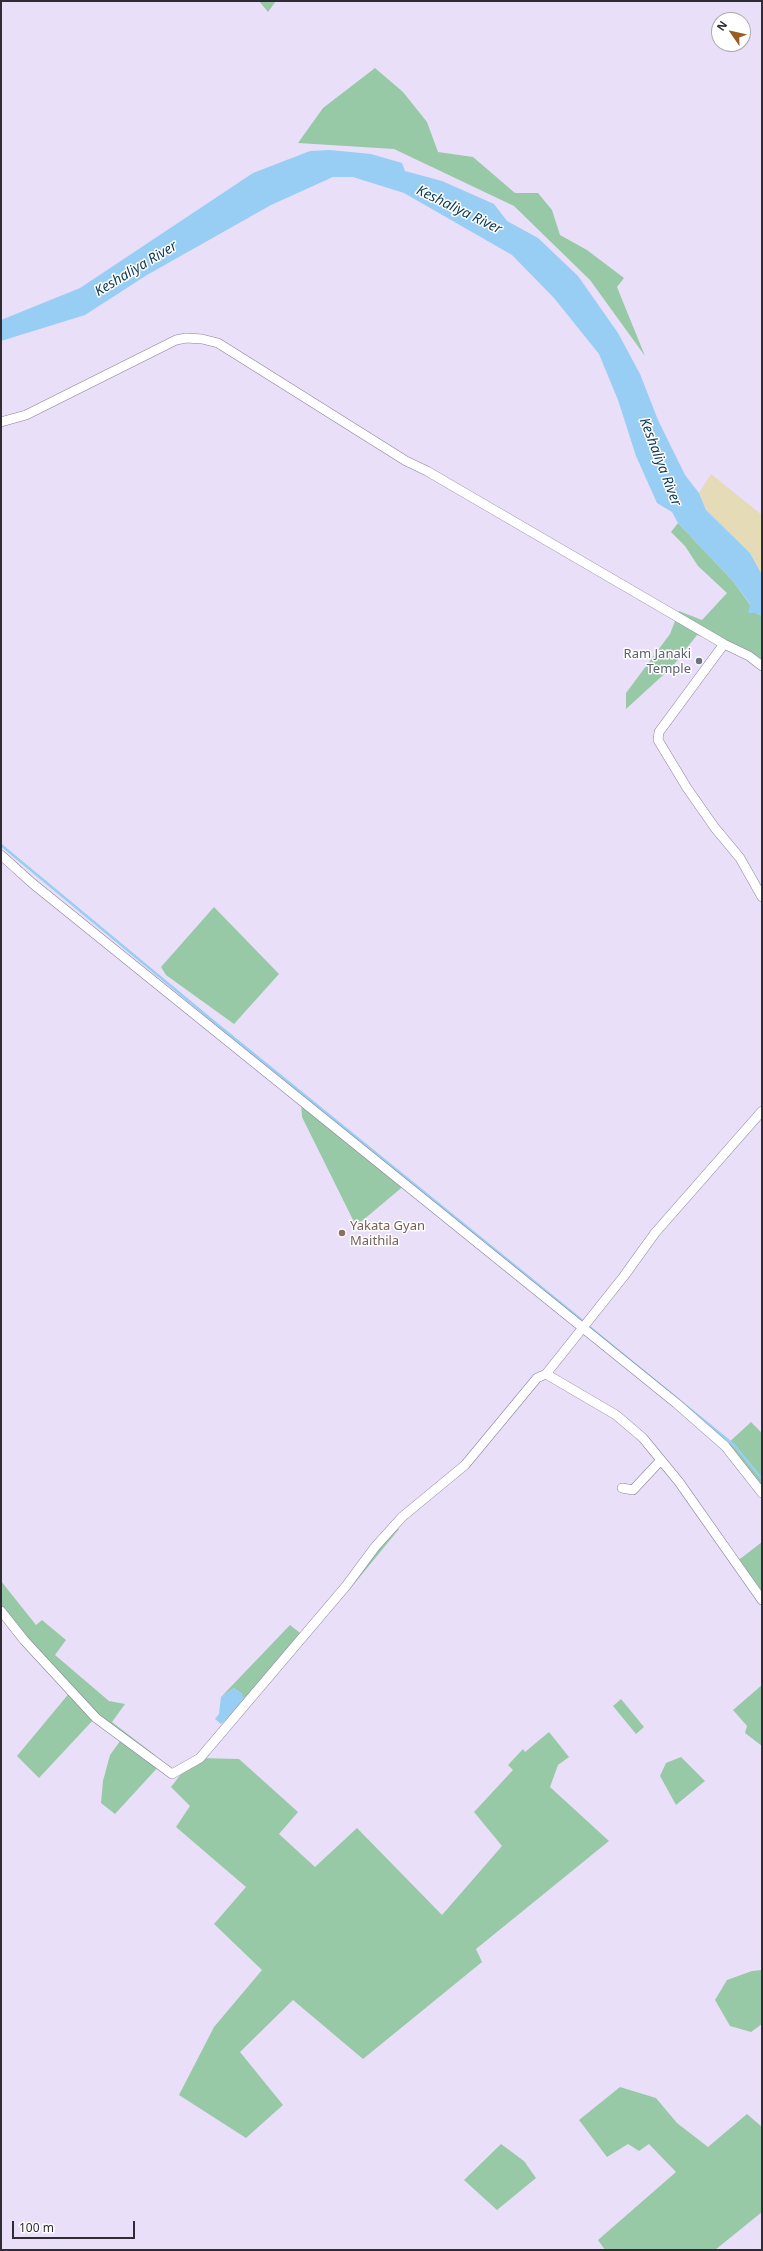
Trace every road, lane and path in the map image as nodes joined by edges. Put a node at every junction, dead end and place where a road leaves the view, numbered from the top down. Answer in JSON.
{"nodes":[{"id":1,"x":1,"y":422,"type":"edge"},
{"id":2,"x":724,"y":644,"type":"junction"},
{"id":3,"x":762,"y":666,"type":"edge"},
{"id":4,"x":1,"y":855,"type":"edge"},
{"id":5,"x":762,"y":897,"type":"edge"},
{"id":6,"x":762,"y":1111,"type":"edge"},
{"id":7,"x":582,"y":1328,"type":"junction"},
{"id":8,"x":546,"y":1374,"type":"junction"},
{"id":9,"x":661,"y":1460,"type":"junction"},
{"id":10,"x":622,"y":1488,"type":"dead end"},
{"id":11,"x":762,"y":1493,"type":"edge"},
{"id":12,"x":762,"y":1600,"type":"edge"},
{"id":13,"x":1,"y":1611,"type":"edge"}],
"edges":[{"from":1,"to":2,"type":"street"},
{"from":2,"to":3,"type":"street"},
{"from":2,"to":5,"type":"street"},
{"from":4,"to":7,"type":"street"},
{"from":6,"to":7,"type":"street"},
{"from":7,"to":8,"type":"street"},
{"from":7,"to":11,"type":"street"},
{"from":8,"to":9,"type":"street"},
{"from":8,"to":13,"type":"street"},
{"from":9,"to":10,"type":"street"},
{"from":9,"to":12,"type":"street"}]}
